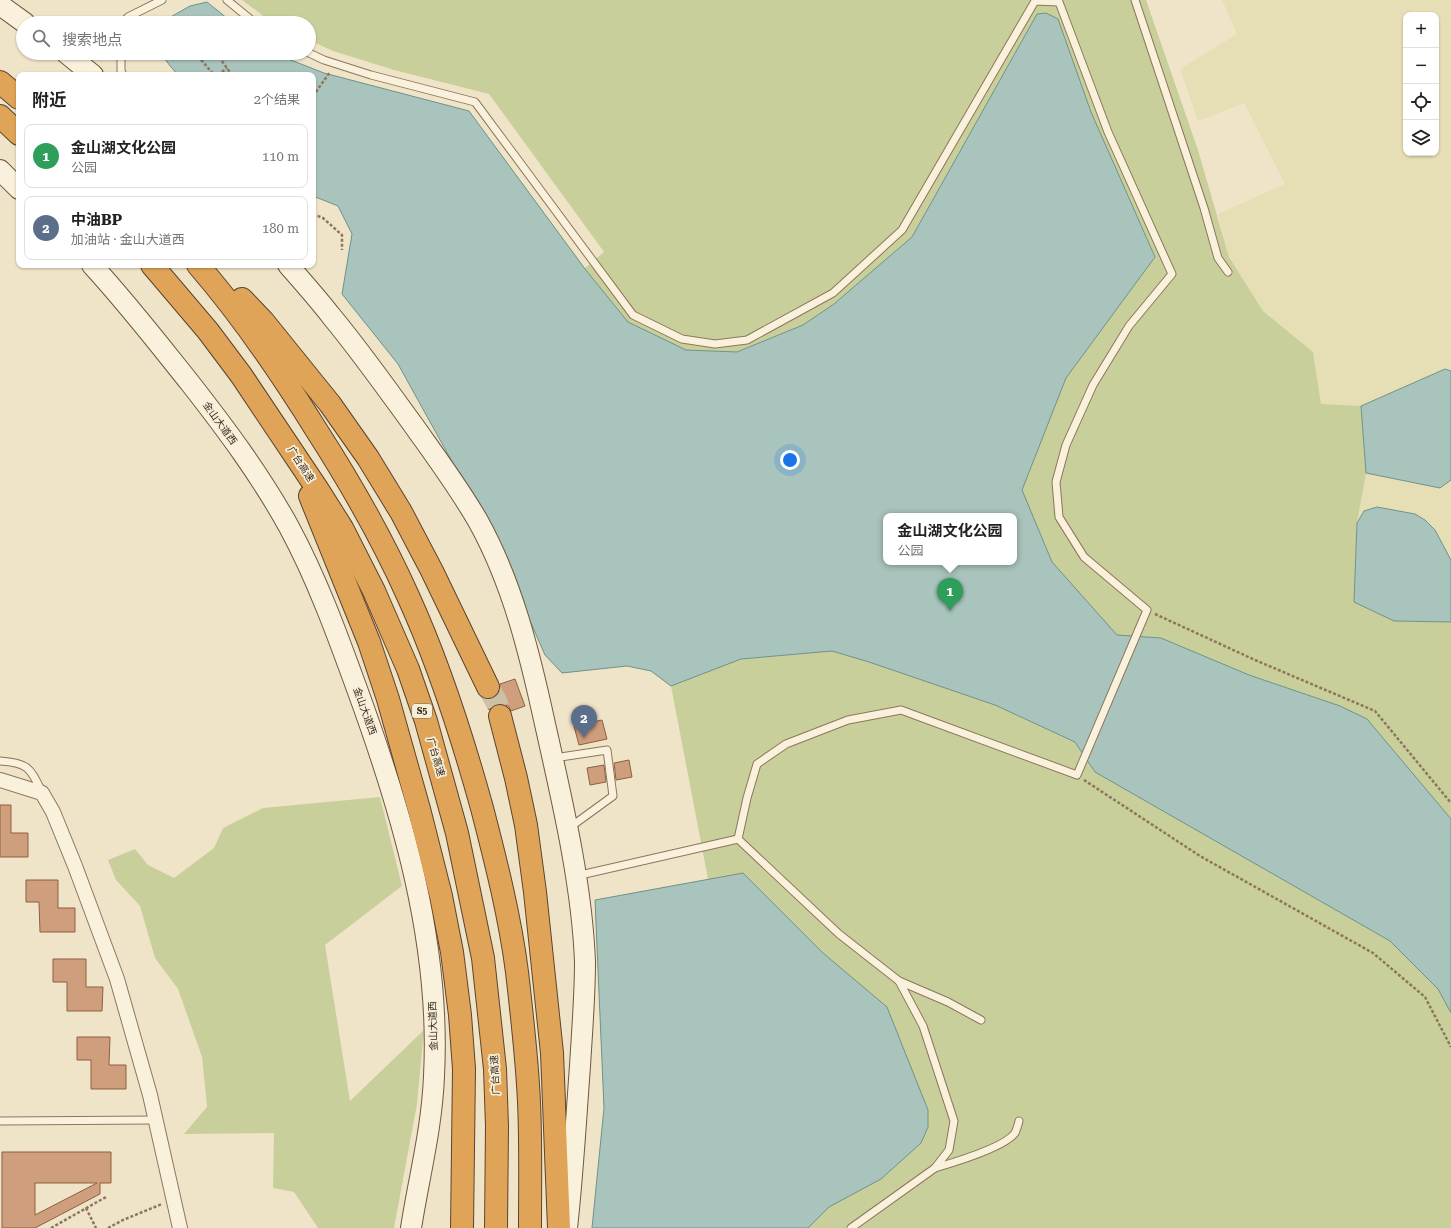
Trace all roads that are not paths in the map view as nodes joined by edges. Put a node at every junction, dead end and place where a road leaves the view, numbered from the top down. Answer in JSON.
{"nodes":[{"id":1,"x":162,"y":0,"type":"edge"},
{"id":2,"x":227,"y":0,"type":"edge"},
{"id":3,"x":1134,"y":0,"type":"edge"},
{"id":4,"x":0,"y":5,"type":"edge"},
{"id":5,"x":128,"y":16,"type":"edge"},
{"id":6,"x":246,"y":16,"type":"edge"},
{"id":7,"x":16,"y":17,"type":"edge"},
{"id":8,"x":316,"y":56,"type":"edge"},
{"id":9,"x":75,"y":60,"type":"edge"},
{"id":10,"x":121,"y":60,"type":"edge"},
{"id":11,"x":89,"y":72,"type":"edge"},
{"id":12,"x":122,"y":72,"type":"edge"},
{"id":13,"x":0,"y":82,"type":"edge"},
{"id":14,"x":16,"y":95,"type":"edge"},
{"id":15,"x":0,"y":116,"type":"edge"},
{"id":16,"x":16,"y":131,"type":"edge"},
{"id":17,"x":0,"y":170,"type":"edge"},
{"id":18,"x":16,"y":186,"type":"edge"},
{"id":19,"x":95,"y":268,"type":"edge"},
{"id":20,"x":155,"y":268,"type":"edge"},
{"id":21,"x":200,"y":268,"type":"edge"},
{"id":22,"x":208,"y":268,"type":"edge"},
{"id":23,"x":291,"y":268,"type":"edge"},
{"id":24,"x":1228,"y":272,"type":"dead end"},
{"id":25,"x":291,"y":447,"type":"junction"},
{"id":26,"x":488,"y":687,"type":"tunnel mouth"},
{"id":27,"x":500,"y":716,"type":"tunnel mouth"},
{"id":28,"x":553,"y":758,"type":"junction"},
{"id":29,"x":0,"y":761,"type":"edge"},
{"id":30,"x":0,"y":780,"type":"edge"},
{"id":31,"x":42,"y":793,"type":"junction"},
{"id":32,"x":567,"y":830,"type":"junction"},
{"id":33,"x":738,"y":839,"type":"junction"},
{"id":34,"x":576,"y":876,"type":"junction"},
{"id":35,"x":899,"y":981,"type":"junction"},
{"id":36,"x":981,"y":1020,"type":"dead end"},
{"id":37,"x":156,"y":1120,"type":"junction"},
{"id":38,"x":0,"y":1121,"type":"edge"},
{"id":39,"x":1019,"y":1121,"type":"dead end"},
{"id":40,"x":935,"y":1168,"type":"junction"},
{"id":41,"x":180,"y":1228,"type":"edge"},
{"id":42,"x":411,"y":1228,"type":"edge"},
{"id":43,"x":462,"y":1228,"type":"edge"},
{"id":44,"x":496,"y":1228,"type":"edge"},
{"id":45,"x":530,"y":1228,"type":"edge"},
{"id":46,"x":559,"y":1228,"type":"edge"},
{"id":47,"x":567,"y":1228,"type":"edge"},
{"id":48,"x":851,"y":1228,"type":"edge"}],
"edges":[{"from":1,"to":5,"type":"lane"},
{"from":2,"to":6,"type":"lane"},
{"from":3,"to":24,"type":"lane"},
{"from":4,"to":7,"type":"main road"},
{"from":8,"to":33,"type":"lane"},
{"from":9,"to":11,"type":"main road"},
{"from":10,"to":12,"type":"lane"},
{"from":13,"to":14,"type":"highway"},
{"from":15,"to":16,"type":"highway"},
{"from":17,"to":18,"type":"main road"},
{"from":19,"to":42,"type":"main road","name":"金山大道西"},
{"from":20,"to":25,"type":"highway","name":"广台高速","number":"S5"},
{"from":21,"to":45,"type":"highway"},
{"from":22,"to":26,"type":"highway"},
{"from":23,"to":28,"type":"main road"},
{"from":25,"to":43,"type":"highway"},
{"from":25,"to":44,"type":"highway","name":"广台高速","number":"S5"},
{"from":27,"to":46,"type":"highway"},
{"from":28,"to":32,"type":"main road"},
{"from":28,"to":32,"type":"lane"},
{"from":29,"to":31,"type":"lane"},
{"from":30,"to":31,"type":"street"},
{"from":31,"to":37,"type":"street"},
{"from":32,"to":34,"type":"main road"},
{"from":33,"to":34,"type":"lane"},
{"from":33,"to":35,"type":"lane"},
{"from":34,"to":47,"type":"main road"},
{"from":35,"to":36,"type":"lane"},
{"from":35,"to":40,"type":"lane"},
{"from":37,"to":38,"type":"lane"},
{"from":37,"to":41,"type":"street"},
{"from":39,"to":40,"type":"lane"},
{"from":40,"to":48,"type":"lane"}]}
